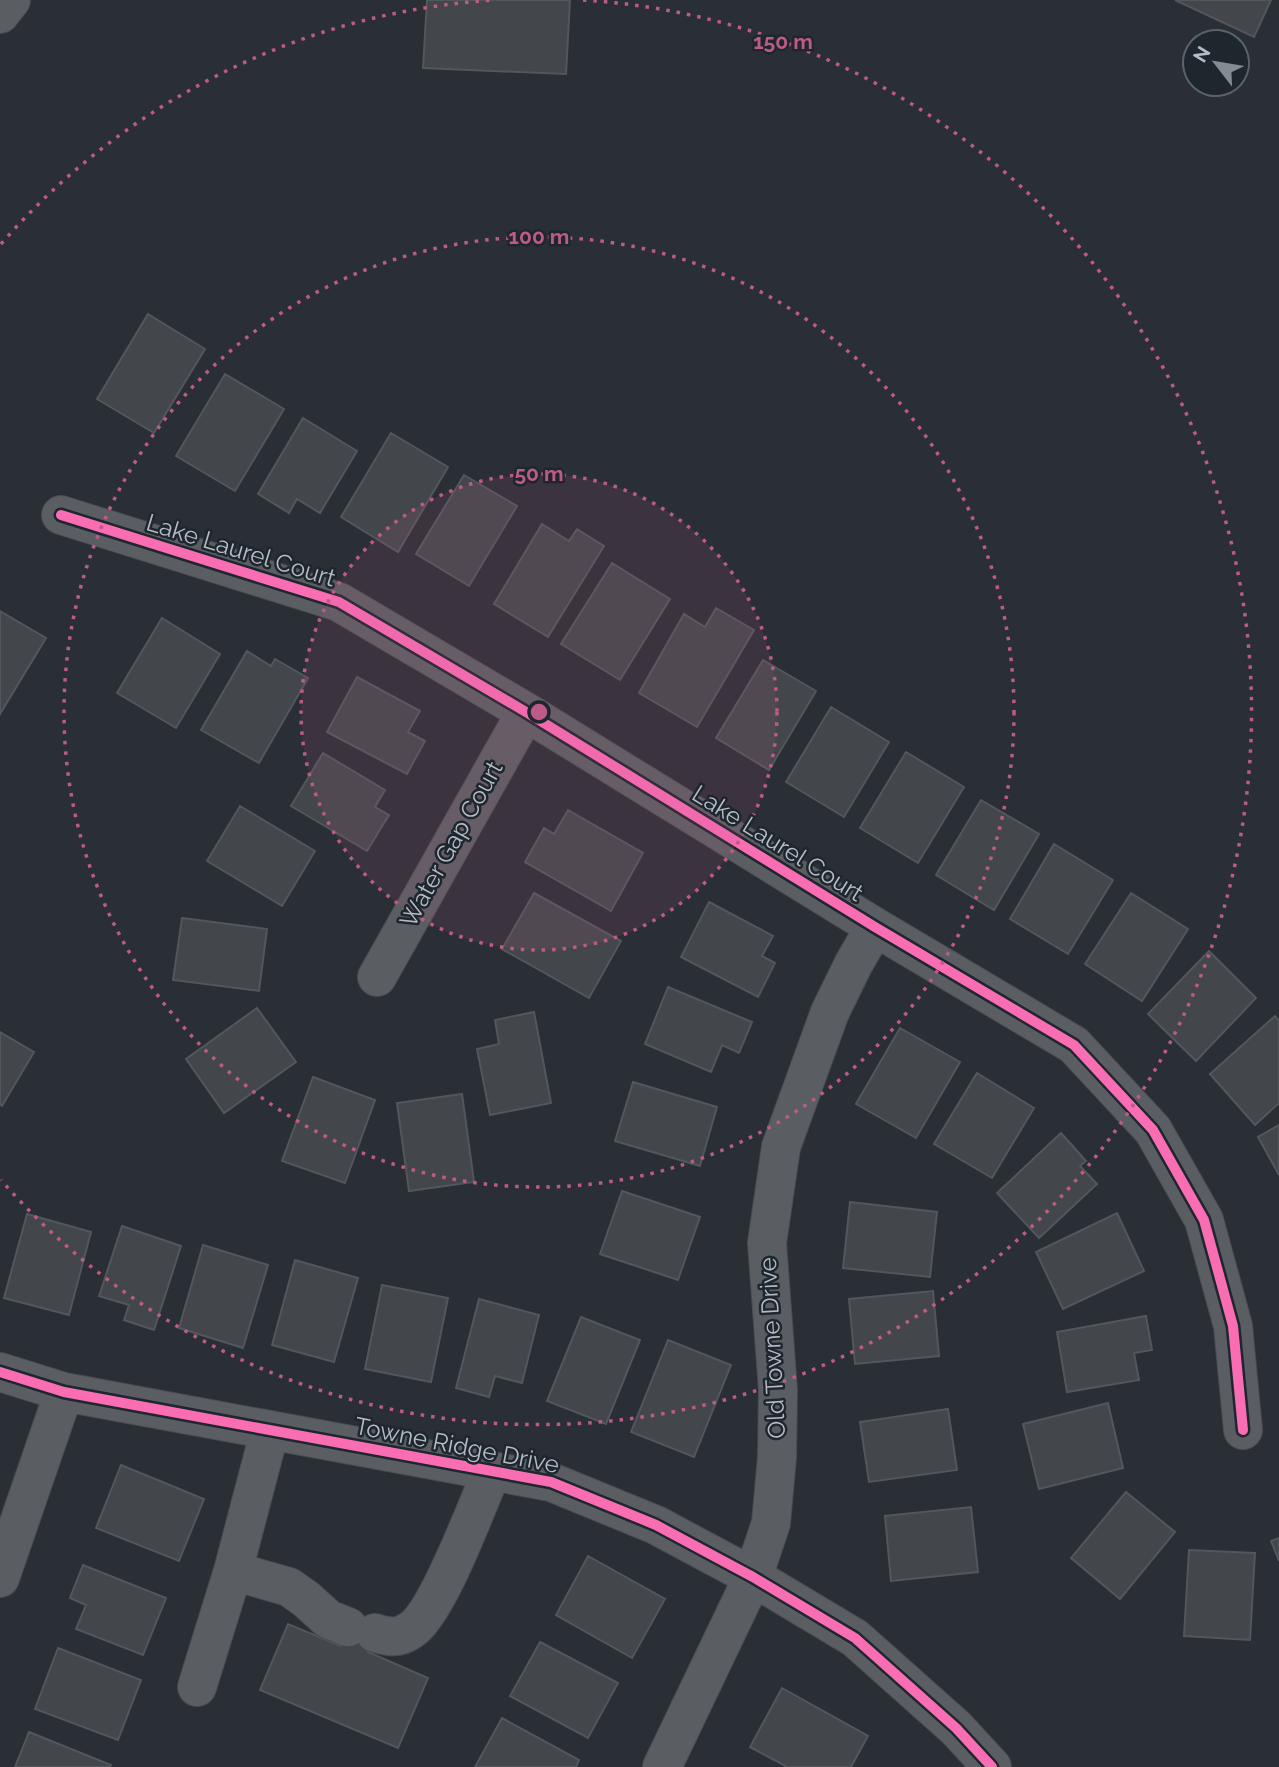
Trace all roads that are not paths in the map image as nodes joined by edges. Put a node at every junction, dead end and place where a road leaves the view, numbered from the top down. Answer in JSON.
{"nodes":[{"id":1,"x":11,"y":0,"type":"edge"},
{"id":2,"x":0,"y":14,"type":"edge"},
{"id":3,"x":61,"y":516,"type":"dead end"},
{"id":4,"x":526,"y":712,"type":"junction"},
{"id":5,"x":875,"y":927,"type":"junction"},
{"id":6,"x":377,"y":977,"type":"dead end"},
{"id":7,"x":0,"y":1372,"type":"edge"},
{"id":8,"x":64,"y":1392,"type":"junction"},
{"id":9,"x":270,"y":1430,"type":"junction"},
{"id":10,"x":1243,"y":1430,"type":"dead end"},
{"id":11,"x":492,"y":1471,"type":"junction"},
{"id":12,"x":233,"y":1571,"type":"junction"},
{"id":13,"x":753,"y":1577,"type":"junction"},
{"id":14,"x":0,"y":1578,"type":"edge"},
{"id":15,"x":197,"y":1687,"type":"dead end"},
{"id":16,"x":663,"y":1767,"type":"edge"},
{"id":17,"x":992,"y":1767,"type":"edge"}],
"edges":[{"from":1,"to":2,"type":"street"},
{"from":3,"to":4,"type":"street","name":"Lake Laurel Court"},
{"from":4,"to":5,"type":"street","name":"Lake Laurel Court"},
{"from":4,"to":6,"type":"street","name":"Water Gap Court"},
{"from":5,"to":10,"type":"street","name":"Lake Laurel Court"},
{"from":5,"to":13,"type":"street","name":"Old Towne Drive"},
{"from":7,"to":8,"type":"street","name":"Towne Ridge Drive"},
{"from":8,"to":9,"type":"street","name":"Towne Ridge Drive"},
{"from":8,"to":14,"type":"street"},
{"from":9,"to":11,"type":"street","name":"Towne Ridge Drive"},
{"from":9,"to":12,"type":"street"},
{"from":11,"to":12,"type":"street"},
{"from":11,"to":13,"type":"street","name":"Towne Ridge Drive"},
{"from":12,"to":15,"type":"street"},
{"from":13,"to":16,"type":"street","name":"Old Towne Drive"},
{"from":13,"to":17,"type":"street","name":"Towne Ridge Drive"}]}
